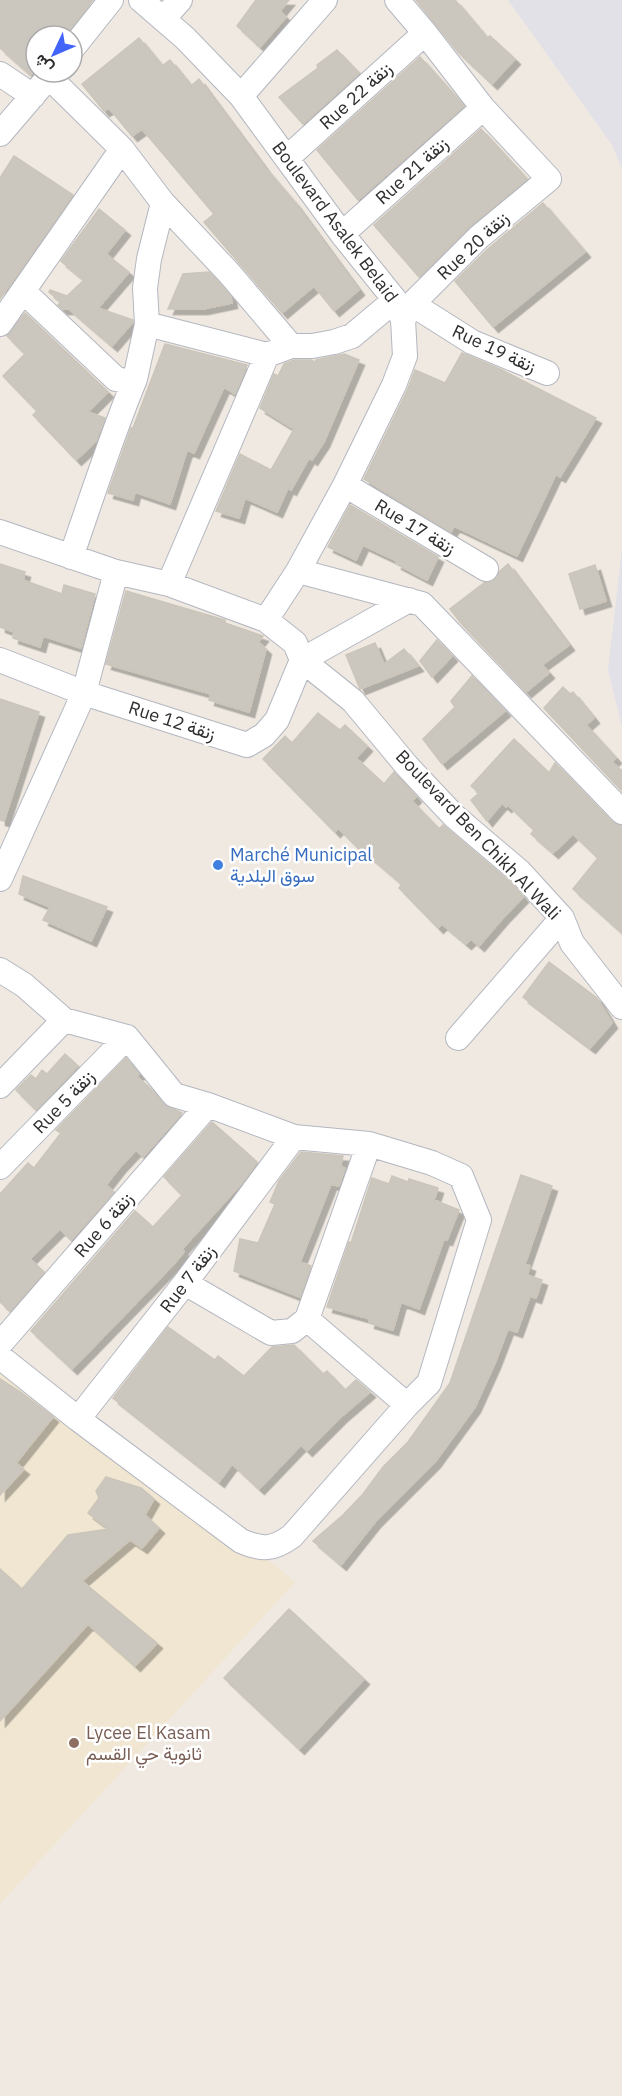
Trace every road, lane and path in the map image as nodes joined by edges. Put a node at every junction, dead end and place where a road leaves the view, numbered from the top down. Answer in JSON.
{"nodes":[{"id":1,"x":111,"y":0,"type":"edge"},
{"id":2,"x":141,"y":0,"type":"edge"},
{"id":3,"x":180,"y":0,"type":"edge"},
{"id":4,"x":325,"y":0,"type":"edge"},
{"id":5,"x":397,"y":0,"type":"edge"},
{"id":6,"x":163,"y":19,"type":"junction"},
{"id":7,"x":425,"y":33,"type":"junction"},
{"id":8,"x":84,"y":34,"type":"edge"},
{"id":9,"x":0,"y":74,"type":"edge"},
{"id":10,"x":43,"y":84,"type":"edge"},
{"id":11,"x":60,"y":84,"type":"edge"},
{"id":12,"x":33,"y":96,"type":"junction"},
{"id":13,"x":241,"y":96,"type":"junction"},
{"id":14,"x":483,"y":108,"type":"junction"},
{"id":15,"x":0,"y":134,"type":"edge"},
{"id":16,"x":122,"y":149,"type":"junction"},
{"id":17,"x":287,"y":158,"type":"junction"},
{"id":18,"x":163,"y":203,"type":"junction"},
{"id":19,"x":342,"y":234,"type":"junction"},
{"id":20,"x":24,"y":292,"type":"junction"},
{"id":21,"x":404,"y":308,"type":"junction"},
{"id":22,"x":0,"y":324,"type":"edge"},
{"id":23,"x":147,"y":324,"type":"junction"},
{"id":24,"x":291,"y":346,"type":"junction"},
{"id":25,"x":267,"y":355,"type":"junction"},
{"id":26,"x":547,"y":373,"type":"dead end"},
{"id":27,"x":135,"y":379,"type":"junction"},
{"id":28,"x":345,"y":485,"type":"junction"},
{"id":29,"x":0,"y":532,"type":"edge"},
{"id":30,"x":71,"y":557,"type":"junction"},
{"id":31,"x":486,"y":569,"type":"dead end"},
{"id":32,"x":298,"y":571,"type":"junction"},
{"id":33,"x":116,"y":573,"type":"junction"},
{"id":34,"x":169,"y":584,"type":"junction"},
{"id":35,"x":409,"y":600,"type":"junction"},
{"id":36,"x":266,"y":620,"type":"junction"},
{"id":37,"x":0,"y":660,"type":"edge"},
{"id":38,"x":302,"y":660,"type":"junction"},
{"id":39,"x":84,"y":693,"type":"junction"},
{"id":40,"x":622,"y":812,"type":"edge"},
{"id":41,"x":0,"y":879,"type":"edge"},
{"id":42,"x":562,"y":918,"type":"junction"},
{"id":43,"x":0,"y":970,"type":"edge"},
{"id":44,"x":622,"y":1007,"type":"edge"},
{"id":45,"x":64,"y":1020,"type":"junction"},
{"id":46,"x":127,"y":1036,"type":"junction"},
{"id":47,"x":458,"y":1038,"type":"dead end"},
{"id":48,"x":0,"y":1086,"type":"edge"},
{"id":49,"x":208,"y":1105,"type":"junction"},
{"id":50,"x":294,"y":1137,"type":"junction"},
{"id":51,"x":369,"y":1144,"type":"junction"},
{"id":52,"x":0,"y":1167,"type":"edge"},
{"id":53,"x":185,"y":1283,"type":"junction"},
{"id":54,"x":307,"y":1319,"type":"junction"},
{"id":55,"x":0,"y":1344,"type":"edge"},
{"id":56,"x":0,"y":1357,"type":"edge"},
{"id":57,"x":407,"y":1405,"type":"junction"},
{"id":58,"x":78,"y":1419,"type":"junction"}],
"edges":[{"from":1,"to":8,"type":"street"},
{"from":2,"to":6,"type":"street","name":"Boulevard Asalek Belaid"},
{"from":3,"to":6,"type":"street"},
{"from":4,"to":13,"type":"street"},
{"from":5,"to":7,"type":"street"},
{"from":6,"to":13,"type":"street","name":"Boulevard Asalek Belaid"},
{"from":7,"to":14,"type":"street"},
{"from":7,"to":17,"type":"street","name":"Rue 22 زنقة"},
{"from":9,"to":12,"type":"street"},
{"from":10,"to":12,"type":"street"},
{"from":11,"to":16,"type":"street"},
{"from":12,"to":15,"type":"street"},
{"from":13,"to":17,"type":"street","name":"Boulevard Asalek Belaid"},
{"from":14,"to":19,"type":"street","name":"Rue 21 زنقة"},
{"from":14,"to":21,"type":"street","name":"Rue 20 زنقة"},
{"from":16,"to":18,"type":"street"},
{"from":16,"to":20,"type":"street"},
{"from":17,"to":19,"type":"street","name":"Boulevard Asalek Belaid"},
{"from":18,"to":23,"type":"street"},
{"from":18,"to":24,"type":"street"},
{"from":19,"to":21,"type":"street","name":"Boulevard Asalek Belaid"},
{"from":20,"to":22,"type":"street"},
{"from":20,"to":27,"type":"street"},
{"from":21,"to":24,"type":"street","name":"Rue 20 زنقة"},
{"from":21,"to":26,"type":"street","name":"Rue 19 زنقة"},
{"from":21,"to":28,"type":"street","name":"Boulevard Asalek Belaid"},
{"from":23,"to":25,"type":"street"},
{"from":23,"to":27,"type":"street"},
{"from":24,"to":25,"type":"street","name":"Rue 20 زنقة"},
{"from":25,"to":34,"type":"street"},
{"from":27,"to":30,"type":"street"},
{"from":28,"to":31,"type":"street","name":"Rue 17 زنقة"},
{"from":28,"to":32,"type":"street","name":"Boulevard Asalek Belaid"},
{"from":29,"to":30,"type":"street","name":"Boulevard Ben Chikh Al Wali"},
{"from":30,"to":33,"type":"street","name":"Boulevard Ben Chikh Al Wali"},
{"from":32,"to":35,"type":"street"},
{"from":32,"to":36,"type":"street","name":"Boulevard Asalek Belaid"},
{"from":33,"to":34,"type":"street","name":"Boulevard Ben Chikh Al Wali"},
{"from":33,"to":39,"type":"street"},
{"from":34,"to":36,"type":"street","name":"Boulevard Ben Chikh Al Wali"},
{"from":35,"to":38,"type":"street"},
{"from":35,"to":40,"type":"street"},
{"from":36,"to":38,"type":"street","name":"Boulevard Ben Chikh Al Wali"},
{"from":37,"to":39,"type":"street","name":"Rue 12 زنقة"},
{"from":38,"to":39,"type":"street","name":"Rue 12 زنقة"},
{"from":38,"to":42,"type":"street","name":"Boulevard Ben Chikh Al Wali"},
{"from":39,"to":41,"type":"street"},
{"from":42,"to":44,"type":"street","name":"Boulevard Ben Chikh Al Wali"},
{"from":42,"to":47,"type":"street"},
{"from":43,"to":45,"type":"street"},
{"from":45,"to":46,"type":"street"},
{"from":45,"to":48,"type":"street"},
{"from":46,"to":49,"type":"street"},
{"from":46,"to":52,"type":"street","name":"Rue 5 زنقة"},
{"from":49,"to":50,"type":"street"},
{"from":49,"to":55,"type":"street","name":"Rue 6 زنقة"},
{"from":50,"to":51,"type":"street"},
{"from":50,"to":53,"type":"street","name":"Rue 7 زنقة"},
{"from":51,"to":54,"type":"street"},
{"from":51,"to":57,"type":"street"},
{"from":53,"to":54,"type":"street"},
{"from":53,"to":58,"type":"street","name":"Rue 7 زنقة"},
{"from":54,"to":57,"type":"street"},
{"from":56,"to":58,"type":"street"},
{"from":57,"to":58,"type":"street"}]}
